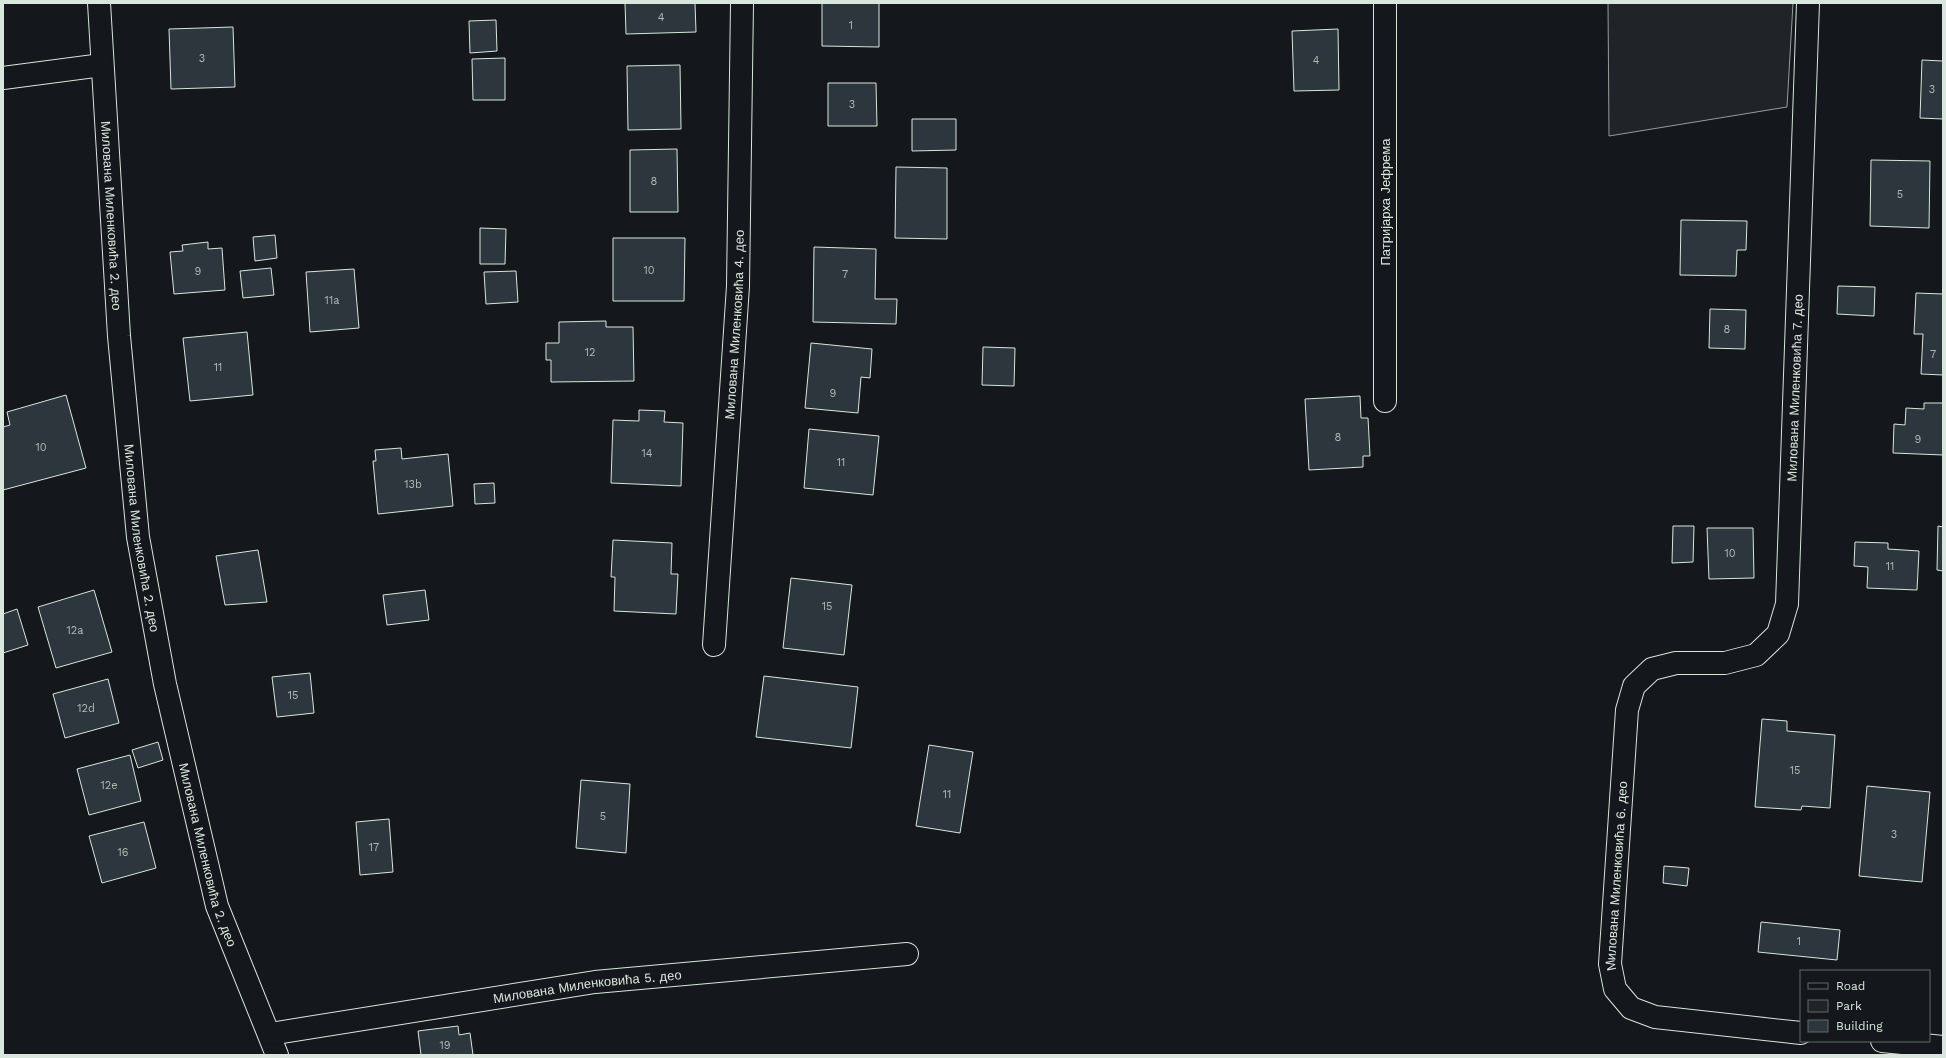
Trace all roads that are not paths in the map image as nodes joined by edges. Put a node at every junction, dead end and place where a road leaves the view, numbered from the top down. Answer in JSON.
{"nodes":[{"id":1,"x":100,"y":3,"type":"edge"},
{"id":2,"x":742,"y":3,"type":"edge"},
{"id":3,"x":1386,"y":3,"type":"edge"},
{"id":4,"x":1808,"y":3,"type":"edge"},
{"id":5,"x":102,"y":65,"type":"junction"},
{"id":6,"x":3,"y":78,"type":"edge"},
{"id":7,"x":1385,"y":401,"type":"dead end"},
{"id":8,"x":714,"y":645,"type":"dead end"},
{"id":9,"x":1652,"y":669,"type":"joint"},
{"id":10,"x":907,"y":954,"type":"dead end"},
{"id":11,"x":1800,"y":1032,"type":"edge"},
{"id":12,"x":270,"y":1034,"type":"junction"},
{"id":13,"x":1892,"y":1042,"type":"edge"},
{"id":14,"x":1943,"y":1047,"type":"edge"},
{"id":15,"x":277,"y":1055,"type":"edge"}],
"edges":[{"from":1,"to":5,"type":"street","name":"Милована Миленковића 2. део"},
{"from":2,"to":8,"type":"street","name":"Милована Миленковића 4. део"},
{"from":3,"to":7,"type":"street","name":"Патријарха Јефрема"},
{"from":4,"to":9,"type":"street","name":"Милована Миленковића 7. део"},
{"from":5,"to":6,"type":"street"},
{"from":5,"to":12,"type":"street","name":"Милована Миленковића 2. део"},
{"from":9,"to":11,"type":"street","name":"Милована Миленковића 6. део"},
{"from":10,"to":12,"type":"street","name":"Милована Миленковића 5. део"},
{"from":12,"to":15,"type":"street","name":"Милована Миленковића 2. део"},
{"from":13,"to":14,"type":"street"}]}
